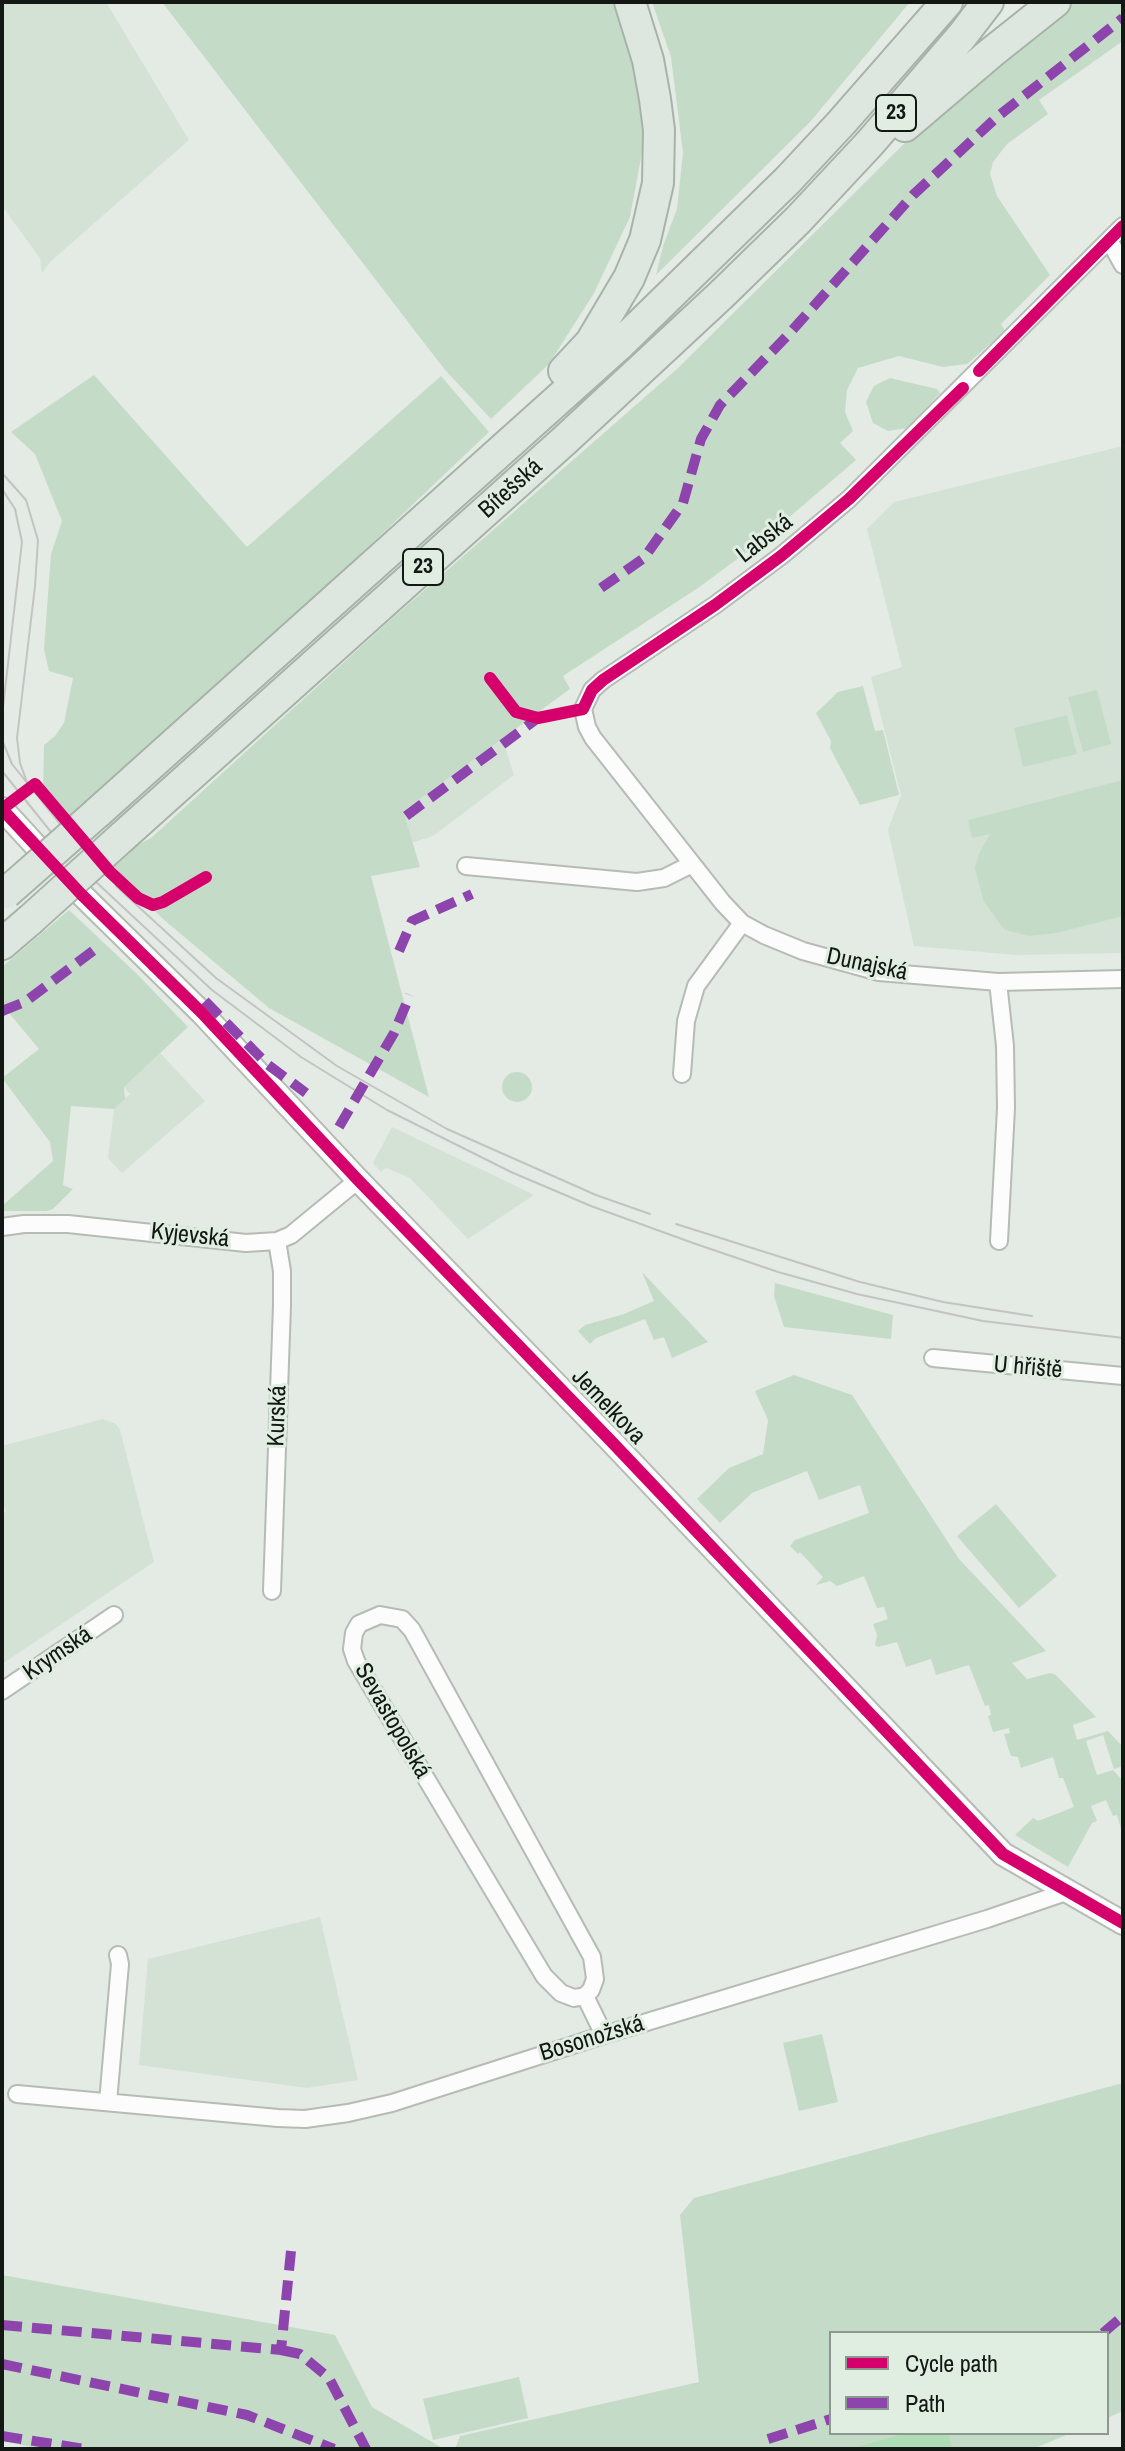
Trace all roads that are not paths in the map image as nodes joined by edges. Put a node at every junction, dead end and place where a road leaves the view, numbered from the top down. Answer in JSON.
{"nodes":[{"id":1,"x":630,"y":2,"type":"edge"},
{"id":2,"x":947,"y":2,"type":"edge"},
{"id":3,"x":988,"y":2,"type":"edge"},
{"id":4,"x":1055,"y":2,"type":"edge"},
{"id":5,"x":798,"y":220,"type":"junction"},
{"id":6,"x":1123,"y":226,"type":"edge"},
{"id":7,"x":1109,"y":240,"type":"junction"},
{"id":8,"x":1123,"y":265,"type":"edge"},
{"id":9,"x":498,"y":454,"type":"junction"},
{"id":10,"x":583,"y":709,"type":"joint"},
{"id":11,"x":2,"y":809,"type":"edge"},
{"id":12,"x":36,"y":846,"type":"dead end"},
{"id":13,"x":692,"y":864,"type":"junction"},
{"id":14,"x":466,"y":866,"type":"dead end"},
{"id":15,"x":81,"y":894,"type":"dead end"},
{"id":16,"x":4,"y":895,"type":"edge"},
{"id":17,"x":742,"y":923,"type":"junction"},
{"id":18,"x":2,"y":944,"type":"edge"},
{"id":19,"x":1123,"y":979,"type":"edge"},
{"id":20,"x":998,"y":982,"type":"junction"},
{"id":21,"x":682,"y":1074,"type":"dead end"},
{"id":22,"x":358,"y":1180,"type":"junction"},
{"id":23,"x":2,"y":1227,"type":"edge"},
{"id":24,"x":277,"y":1241,"type":"junction"},
{"id":25,"x":999,"y":1241,"type":"dead end"},
{"id":26,"x":933,"y":1358,"type":"dead end"},
{"id":27,"x":1123,"y":1376,"type":"edge"},
{"id":28,"x":272,"y":1591,"type":"dead end"},
{"id":29,"x":114,"y":1615,"type":"dead end"},
{"id":30,"x":2,"y":1691,"type":"edge"},
{"id":31,"x":1066,"y":1892,"type":"junction"},
{"id":32,"x":1123,"y":1923,"type":"edge"},
{"id":33,"x":118,"y":1955,"type":"dead end"},
{"id":34,"x":585,"y":1996,"type":"junction"},
{"id":35,"x":604,"y":2035,"type":"junction"},
{"id":36,"x":17,"y":2094,"type":"dead end"},
{"id":37,"x":108,"y":2102,"type":"junction"}],
"edges":[{"from":1,"to":9,"type":"highway"},
{"from":2,"to":9,"type":"highway","name":"Bítešská","number":"23"},
{"from":3,"to":5,"type":"highway","name":"Bítešská","number":"23"},
{"from":4,"to":5,"type":"highway"},
{"from":5,"to":18,"type":"highway","name":"Bítešská","number":"23","bridge":true},
{"from":6,"to":7,"type":"street","name":"Labská"},
{"from":7,"to":8,"type":"street"},
{"from":7,"to":10,"type":"street","name":"Labská"},
{"from":9,"to":16,"type":"highway","name":"Bítešská","number":"23","bridge":true},
{"from":10,"to":13,"type":"street","name":"Dunajská"},
{"from":11,"to":12,"type":"street"},
{"from":13,"to":14,"type":"street"},
{"from":13,"to":17,"type":"street","name":"Dunajská"},
{"from":15,"to":22,"type":"street","name":"Jemelkova"},
{"from":17,"to":20,"type":"street","name":"Dunajská"},
{"from":17,"to":21,"type":"street"},
{"from":19,"to":20,"type":"street","name":"Dunajská"},
{"from":20,"to":25,"type":"street"},
{"from":22,"to":24,"type":"street"},
{"from":22,"to":31,"type":"street","name":"Jemelkova"},
{"from":23,"to":24,"type":"street","name":"Kyjevská"},
{"from":24,"to":28,"type":"street","name":"Kurská"},
{"from":26,"to":27,"type":"street","name":"U hřiště"},
{"from":29,"to":30,"type":"street","name":"Krymská"},
{"from":31,"to":32,"type":"street","name":"Jemelkova"},
{"from":31,"to":35,"type":"street","name":"Bosonožská"},
{"from":33,"to":37,"type":"street"},
{"from":34,"to":34,"type":"street","name":"Sevastopolská"},
{"from":34,"to":35,"type":"street"},
{"from":35,"to":37,"type":"street","name":"Bosonožská"},
{"from":36,"to":37,"type":"street","name":"Bosonožská"}]}
